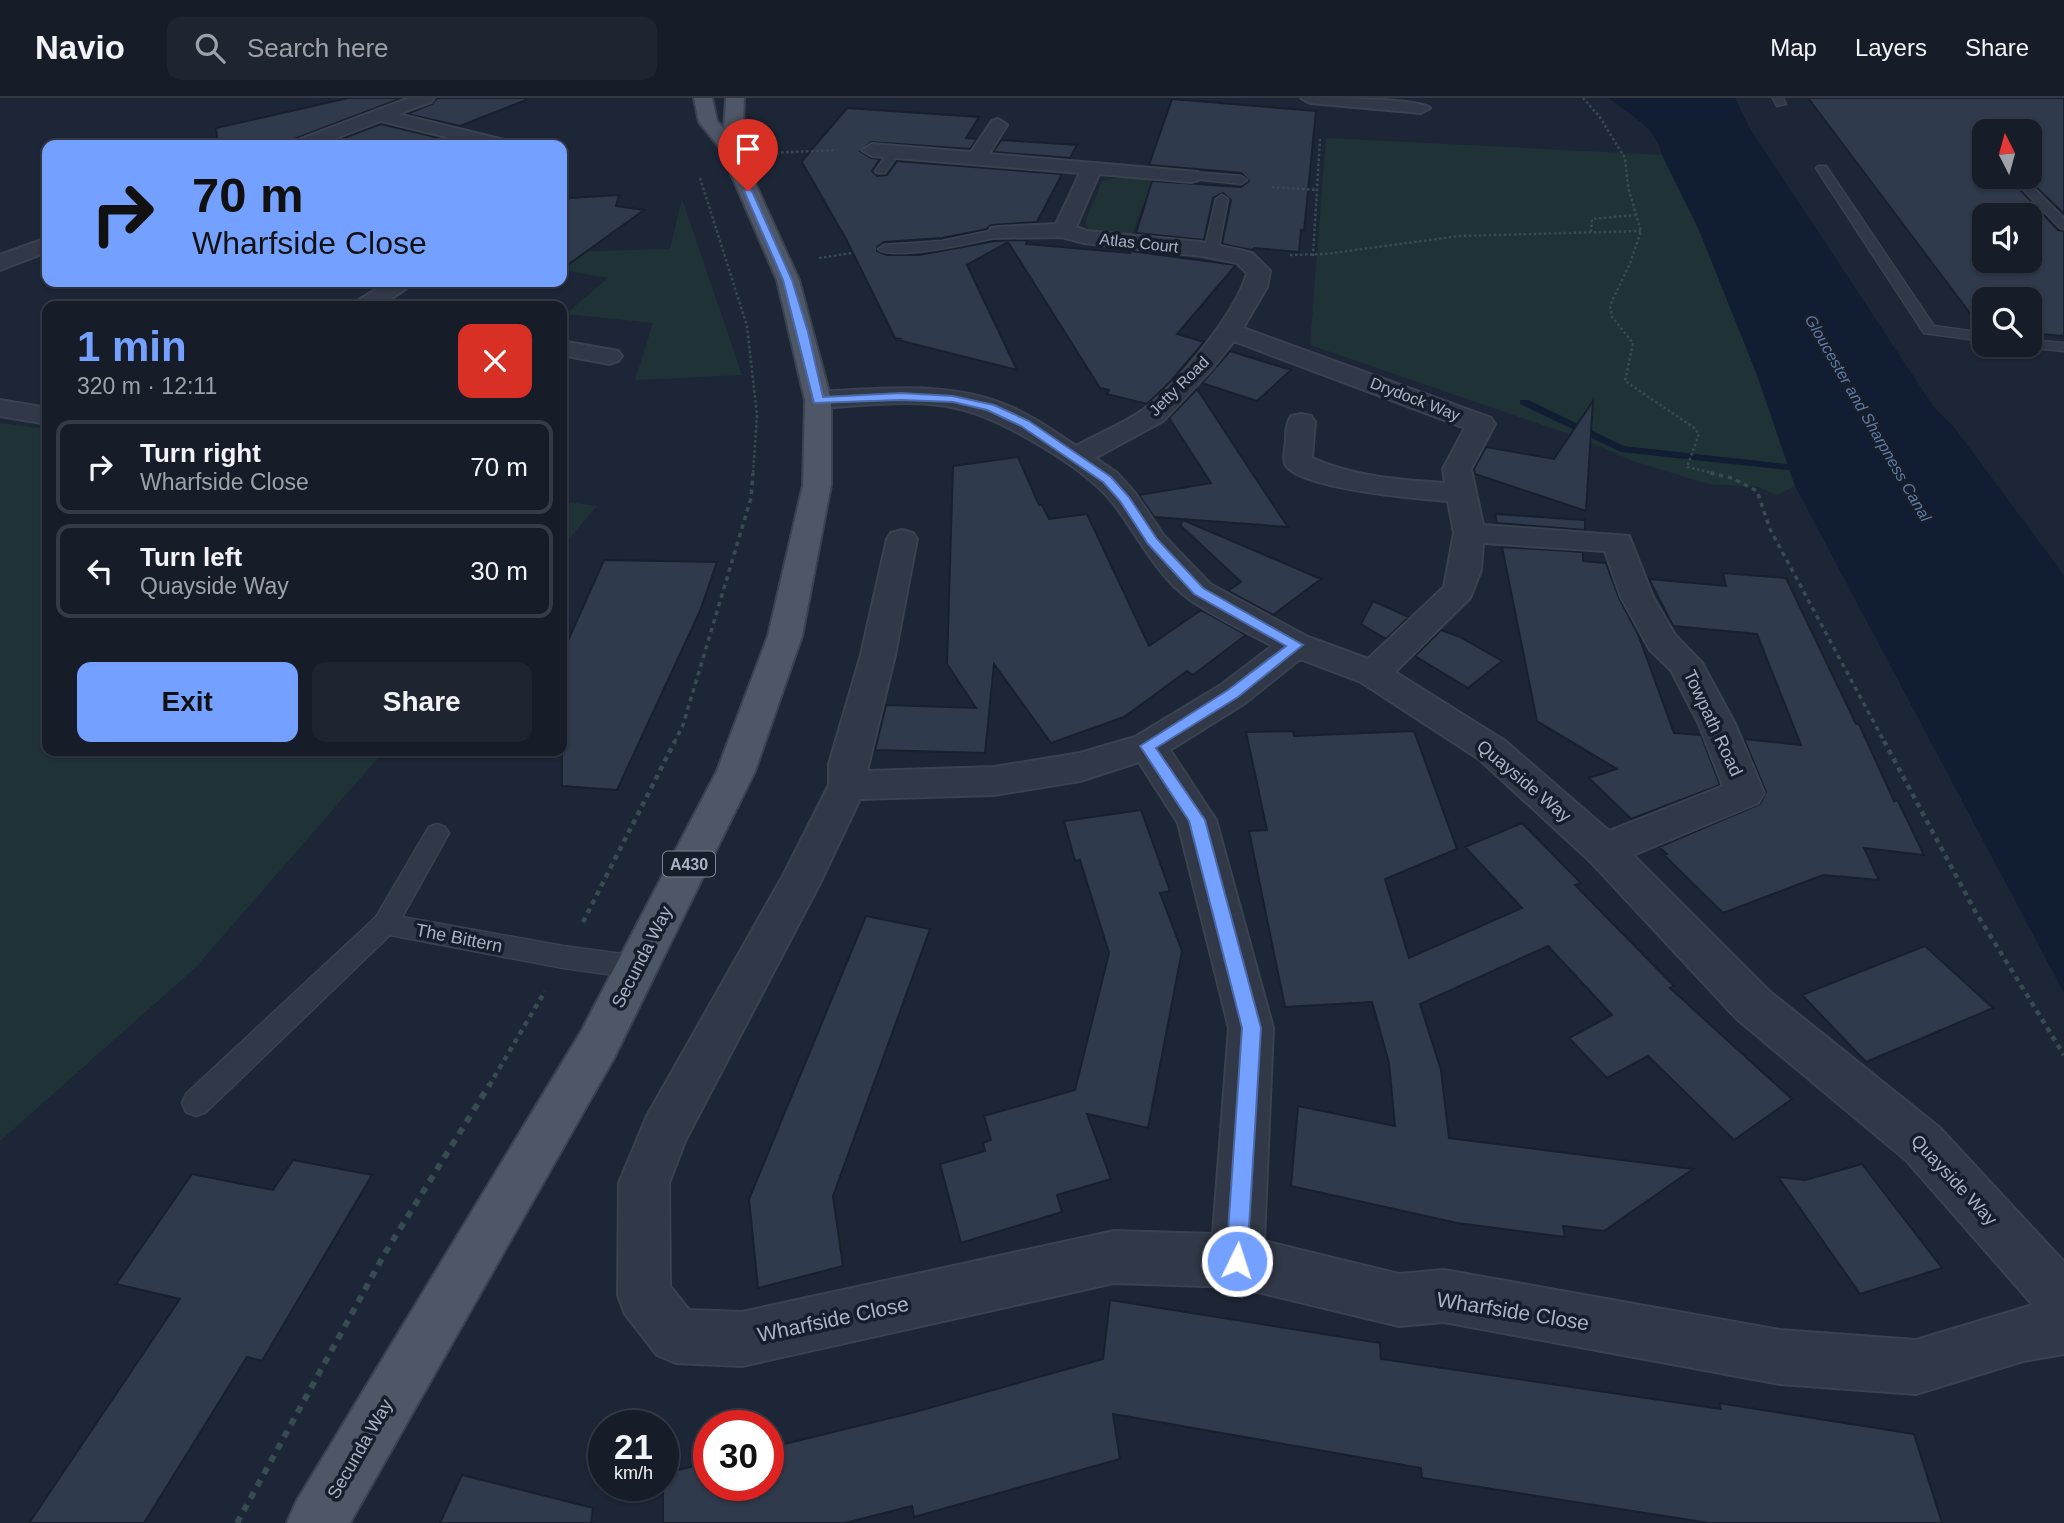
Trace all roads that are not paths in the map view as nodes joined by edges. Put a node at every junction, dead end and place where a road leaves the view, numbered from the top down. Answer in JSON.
{"nodes":[{"id":1,"x":425,"y":98,"type":"edge"},
{"id":2,"x":703,"y":98,"type":"edge"},
{"id":3,"x":735,"y":98,"type":"edge"},
{"id":4,"x":1310,"y":98,"type":"edge"},
{"id":5,"x":1421,"y":108,"type":"dead end"},
{"id":6,"x":378,"y":115,"type":"junction"},
{"id":7,"x":998,"y":125,"type":"dead end"},
{"id":8,"x":315,"y":140,"type":"edge"},
{"id":9,"x":480,"y":140,"type":"edge"},
{"id":10,"x":872,"y":150,"type":"road end"},
{"id":11,"x":894,"y":152,"type":"junction"},
{"id":12,"x":719,"y":157,"type":"junction"},
{"id":13,"x":976,"y":158,"type":"junction"},
{"id":14,"x":1092,"y":168,"type":"junction"},
{"id":15,"x":1822,"y":168,"type":"dead end"},
{"id":16,"x":881,"y":172,"type":"dead end"},
{"id":17,"x":1191,"y":176,"type":"joint"},
{"id":18,"x":1241,"y":180,"type":"road end"},
{"id":19,"x":2029,"y":189,"type":"edge"},
{"id":20,"x":1222,"y":199,"type":"dead end"},
{"id":21,"x":2064,"y":225,"type":"edge"},
{"id":22,"x":1064,"y":230,"type":"junction"},
{"id":23,"x":999,"y":233,"type":"joint"},
{"id":24,"x":42,"y":246,"type":"edge"},
{"id":25,"x":884,"y":249,"type":"dead end"},
{"id":26,"x":1210,"y":251,"type":"junction"},
{"id":27,"x":0,"y":262,"type":"edge"},
{"id":28,"x":396,"y":287,"type":"edge"},
{"id":29,"x":1255,"y":287,"type":"joint"},
{"id":30,"x":373,"y":301,"type":"edge"},
{"id":31,"x":1229,"y":331,"type":"junction"},
{"id":32,"x":1972,"y":335,"type":"edge"},
{"id":33,"x":2042,"y":345,"type":"edge"},
{"id":34,"x":2064,"y":347,"type":"edge"},
{"id":35,"x":567,"y":349,"type":"edge"},
{"id":36,"x":609,"y":356,"type":"dead end"},
{"id":37,"x":818,"y":400,"type":"junction"},
{"id":38,"x":0,"y":408,"type":"edge"},
{"id":39,"x":42,"y":415,"type":"edge"},
{"id":40,"x":1301,"y":422,"type":"dead end"},
{"id":41,"x":1076,"y":457,"type":"junction"},
{"id":42,"x":1461,"y":493,"type":"junction"},
{"id":43,"x":1469,"y":533,"type":"junction"},
{"id":44,"x":902,"y":539,"type":"dead end"},
{"id":45,"x":1296,"y":645,"type":"junction"},
{"id":46,"x":1373,"y":674,"type":"junction"},
{"id":47,"x":1147,"y":746,"type":"junction"},
{"id":48,"x":848,"y":785,"type":"junction"},
{"id":49,"x":437,"y":833,"type":"dead end"},
{"id":50,"x":1604,"y":850,"type":"junction"},
{"id":51,"x":385,"y":924,"type":"junction"},
{"id":52,"x":637,"y":967,"type":"junction"},
{"id":53,"x":196,"y":1103,"type":"dead end"},
{"id":54,"x":1237,"y":1261,"type":"junction"},
{"id":55,"x":2064,"y":1301,"type":"edge"},
{"id":56,"x":2064,"y":1327,"type":"edge"},
{"id":57,"x":317,"y":1523,"type":"edge"}],
"edges":[{"from":1,"to":6,"type":"street"},
{"from":2,"to":12,"type":"main road","name":"Secunda Way","number":"A430"},
{"from":3,"to":12,"type":"main road"},
{"from":4,"to":5,"type":"street"},
{"from":6,"to":8,"type":"street"},
{"from":6,"to":9,"type":"street"},
{"from":7,"to":13,"type":"street"},
{"from":10,"to":11,"type":"street"},
{"from":11,"to":13,"type":"street"},
{"from":11,"to":16,"type":"lane"},
{"from":12,"to":37,"type":"main road","name":"Secunda Way","number":"A430"},
{"from":13,"to":14,"type":"street"},
{"from":14,"to":17,"type":"street"},
{"from":14,"to":22,"type":"street"},
{"from":15,"to":32,"type":"lane"},
{"from":17,"to":18,"type":"lane"},
{"from":19,"to":21,"type":"lane"},
{"from":20,"to":26,"type":"lane"},
{"from":22,"to":23,"type":"street","name":"Atlas Court"},
{"from":22,"to":26,"type":"street","name":"Atlas Court"},
{"from":23,"to":25,"type":"lane"},
{"from":24,"to":27,"type":"street"},
{"from":26,"to":29,"type":"street","name":"Atlas Court"},
{"from":28,"to":30,"type":"street"},
{"from":29,"to":31,"type":"street","name":"Jetty Road"},
{"from":31,"to":41,"type":"street","name":"Jetty Road"},
{"from":31,"to":42,"type":"street","name":"Drydock Way"},
{"from":33,"to":34,"type":"lane"},
{"from":35,"to":36,"type":"street"},
{"from":37,"to":41,"type":"street","name":"Quayside Way"},
{"from":37,"to":52,"type":"main road","name":"Secunda Way","number":"A430"},
{"from":38,"to":39,"type":"street"},
{"from":40,"to":42,"type":"street"},
{"from":41,"to":45,"type":"street","name":"Quayside Way"},
{"from":42,"to":43,"type":"street","name":"Drydock Way"},
{"from":43,"to":46,"type":"street","name":"Drydock Way"},
{"from":43,"to":50,"type":"street","name":"Towpath Road"},
{"from":44,"to":48,"type":"street","name":"Wharfside Close"},
{"from":45,"to":46,"type":"street","name":"Quayside Way"},
{"from":45,"to":47,"type":"street"},
{"from":46,"to":50,"type":"street","name":"Quayside Way"},
{"from":47,"to":48,"type":"street"},
{"from":47,"to":54,"type":"street"},
{"from":48,"to":54,"type":"street","name":"Wharfside Close"},
{"from":49,"to":51,"type":"lane"},
{"from":50,"to":55,"type":"street","name":"Quayside Way"},
{"from":51,"to":52,"type":"lane","name":"The Bittern"},
{"from":51,"to":53,"type":"lane"},
{"from":52,"to":57,"type":"main road","name":"Secunda Way","number":"A430"},
{"from":54,"to":56,"type":"street","name":"Wharfside Close"}]}
